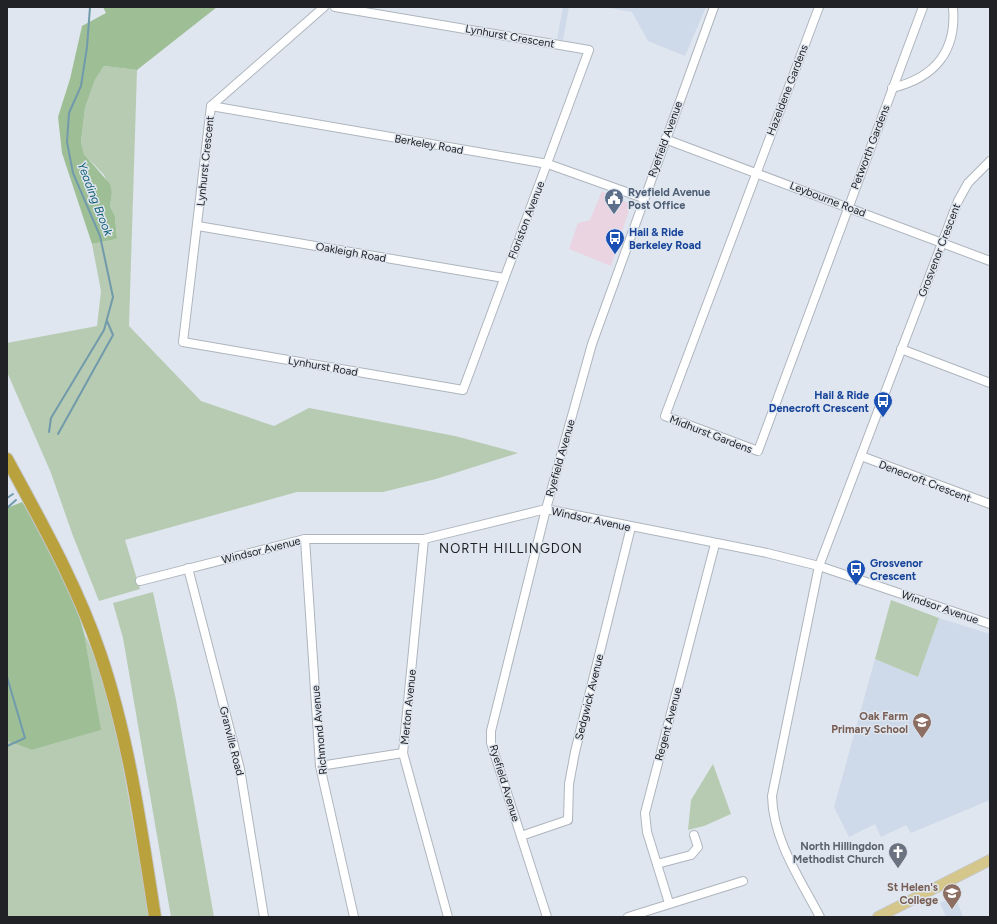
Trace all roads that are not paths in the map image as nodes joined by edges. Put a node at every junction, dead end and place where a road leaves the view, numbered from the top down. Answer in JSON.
{"nodes":[{"id":1,"x":324,"y":7,"type":"edge"},
{"id":2,"x":335,"y":7,"type":"edge"},
{"id":3,"x":714,"y":7,"type":"edge"},
{"id":4,"x":819,"y":7,"type":"edge"},
{"id":5,"x":923,"y":7,"type":"edge"},
{"id":6,"x":953,"y":7,"type":"edge"},
{"id":7,"x":589,"y":50,"type":"joint"},
{"id":8,"x":892,"y":88,"type":"junction"},
{"id":9,"x":211,"y":106,"type":"junction"},
{"id":10,"x":665,"y":139,"type":"junction"},
{"id":11,"x":990,"y":161,"type":"edge"},
{"id":12,"x":548,"y":164,"type":"junction"},
{"id":13,"x":756,"y":172,"type":"junction"},
{"id":14,"x":643,"y":198,"type":"junction"},
{"id":15,"x":848,"y":206,"type":"junction"},
{"id":16,"x":198,"y":226,"type":"junction"},
{"id":17,"x":941,"y":243,"type":"junction"},
{"id":18,"x":990,"y":261,"type":"edge"},
{"id":19,"x":504,"y":278,"type":"junction"},
{"id":20,"x":183,"y":342,"type":"joint"},
{"id":21,"x":901,"y":350,"type":"junction"},
{"id":22,"x":990,"y":383,"type":"edge"},
{"id":23,"x":463,"y":390,"type":"joint"},
{"id":24,"x":861,"y":456,"type":"junction"},
{"id":25,"x":7,"y":459,"type":"edge"},
{"id":26,"x":990,"y":504,"type":"edge"},
{"id":27,"x":546,"y":509,"type":"junction"},
{"id":28,"x":631,"y":527,"type":"junction"},
{"id":29,"x":305,"y":539,"type":"junction"},
{"id":30,"x":424,"y":539,"type":"junction"},
{"id":31,"x":715,"y":544,"type":"junction"},
{"id":32,"x":819,"y":566,"type":"junction"},
{"id":33,"x":188,"y":568,"type":"junction"},
{"id":34,"x":140,"y":581,"type":"dead end"},
{"id":35,"x":990,"y":624,"type":"edge"},
{"id":36,"x":403,"y":753,"type":"junction"},
{"id":37,"x":320,"y":766,"type":"junction"},
{"id":38,"x":694,"y":835,"type":"dead end"},
{"id":39,"x":522,"y":836,"type":"junction"},
{"id":40,"x":990,"y":860,"type":"edge"},
{"id":41,"x":657,"y":864,"type":"junction"},
{"id":42,"x":743,"y":881,"type":"dead end"},
{"id":43,"x":669,"y":903,"type":"junction"},
{"id":44,"x":155,"y":917,"type":"edge"},
{"id":45,"x":264,"y":917,"type":"edge"},
{"id":46,"x":354,"y":917,"type":"edge"},
{"id":47,"x":448,"y":917,"type":"edge"},
{"id":48,"x":547,"y":917,"type":"edge"},
{"id":49,"x":628,"y":917,"type":"edge"},
{"id":50,"x":820,"y":917,"type":"edge"},
{"id":51,"x":878,"y":917,"type":"edge"}],
"edges":[{"from":1,"to":9,"type":"street","name":"Lynhurst Crescent"},
{"from":2,"to":7,"type":"street","name":"Lynhurst Crescent"},
{"from":3,"to":10,"type":"street","name":"Ryefield Avenue"},
{"from":4,"to":13,"type":"street","name":"Hazeldene Gardens"},
{"from":5,"to":8,"type":"street","name":"Petworth Gardens"},
{"from":6,"to":8,"type":"street"},
{"from":7,"to":12,"type":"street","name":"Floriston Avenue"},
{"from":8,"to":15,"type":"street","name":"Petworth Gardens"},
{"from":9,"to":12,"type":"street","name":"Berkeley Road"},
{"from":9,"to":16,"type":"street","name":"Lynhurst Crescent"},
{"from":10,"to":13,"type":"street","name":"Leybourne Road"},
{"from":10,"to":14,"type":"street","name":"Ryefield Avenue"},
{"from":11,"to":17,"type":"street","name":"Grosvenor Crescent"},
{"from":12,"to":14,"type":"street","name":"Berkeley Road"},
{"from":12,"to":19,"type":"street","name":"Floriston Avenue"},
{"from":13,"to":15,"type":"street","name":"Leybourne Road"},
{"from":13,"to":15,"type":"street","name":"Midhurst Gardens"},
{"from":14,"to":27,"type":"street","name":"Ryefield Avenue"},
{"from":15,"to":17,"type":"street","name":"Leybourne Road"},
{"from":16,"to":19,"type":"street","name":"Oakleigh Road"},
{"from":16,"to":20,"type":"street","name":"Lynhurst Crescent"},
{"from":17,"to":18,"type":"street","name":"Leybourne Road"},
{"from":17,"to":21,"type":"street","name":"Grosvenor Crescent"},
{"from":19,"to":23,"type":"street","name":"Floriston Avenue"},
{"from":20,"to":23,"type":"street","name":"Lynhurst Road"},
{"from":21,"to":22,"type":"street"},
{"from":21,"to":24,"type":"street","name":"Grosvenor Crescent"},
{"from":24,"to":26,"type":"street","name":"Denecroft Crescent"},
{"from":24,"to":32,"type":"street","name":"Grosvenor Crescent"},
{"from":25,"to":44,"type":"highway"},
{"from":27,"to":28,"type":"street","name":"Windsor Avenue"},
{"from":27,"to":30,"type":"street","name":"Windsor Avenue"},
{"from":27,"to":39,"type":"street","name":"Ryefield Avenue"},
{"from":28,"to":31,"type":"street","name":"Windsor Avenue"},
{"from":28,"to":39,"type":"street","name":"Sedgwick Avenue"},
{"from":29,"to":30,"type":"street","name":"Windsor Avenue"},
{"from":29,"to":33,"type":"street","name":"Windsor Avenue"},
{"from":29,"to":37,"type":"street","name":"Richmond Avenue"},
{"from":30,"to":36,"type":"street","name":"Merton Avenue"},
{"from":31,"to":32,"type":"street","name":"Windsor Avenue"},
{"from":31,"to":41,"type":"street","name":"Regent Avenue"},
{"from":32,"to":35,"type":"street","name":"Windsor Avenue"},
{"from":32,"to":50,"type":"street","name":"Grosvenor Crescent"},
{"from":33,"to":34,"type":"street","name":"Windsor Avenue"},
{"from":33,"to":45,"type":"street","name":"Granville Road"},
{"from":36,"to":37,"type":"street"},
{"from":36,"to":47,"type":"street","name":"Merton Avenue"},
{"from":37,"to":46,"type":"street","name":"Richmond Avenue"},
{"from":38,"to":41,"type":"street"},
{"from":39,"to":48,"type":"street","name":"Ryefield Avenue"},
{"from":40,"to":51,"type":"main road"},
{"from":41,"to":43,"type":"street","name":"Regent Avenue"},
{"from":42,"to":43,"type":"street"},
{"from":43,"to":49,"type":"street"}]}
